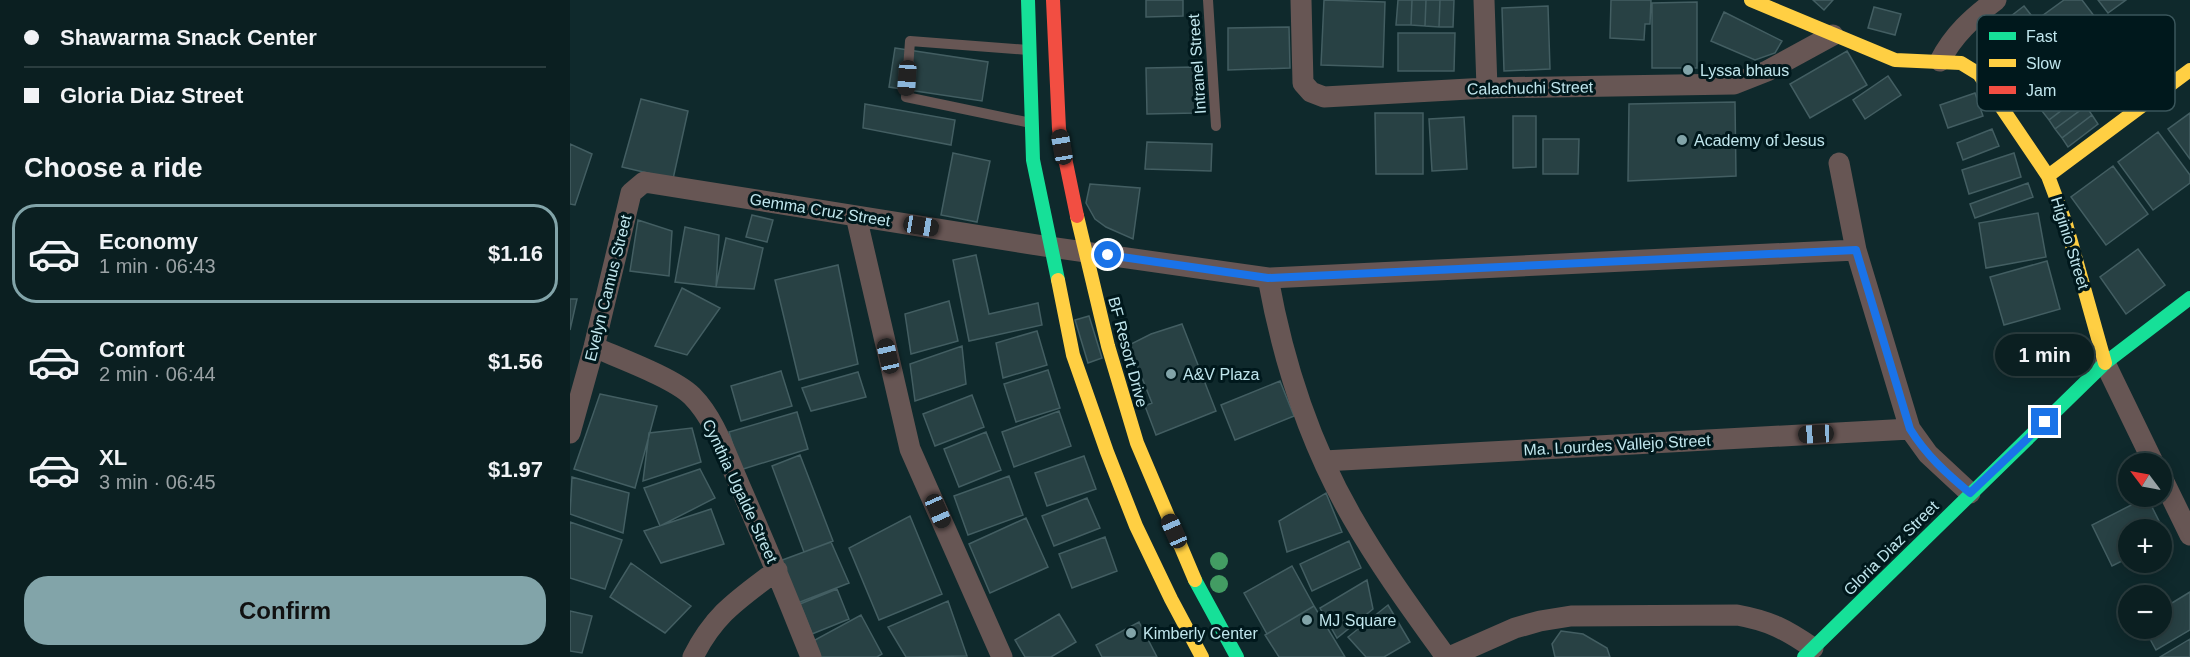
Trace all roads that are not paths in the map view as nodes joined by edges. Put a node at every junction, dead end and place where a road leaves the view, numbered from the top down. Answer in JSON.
{"nodes":[{"id":1,"x":1028,"y":0,"type":"edge"},
{"id":2,"x":1053,"y":0,"type":"edge"},
{"id":3,"x":1208,"y":0,"type":"edge"},
{"id":4,"x":1301,"y":0,"type":"edge"},
{"id":5,"x":1484,"y":0,"type":"edge"},
{"id":6,"x":1751,"y":0,"type":"edge"},
{"id":7,"x":1996,"y":0,"type":"edge"},
{"id":8,"x":1978,"y":15,"type":"edge"},
{"id":9,"x":1977,"y":16,"type":"edge"},
{"id":10,"x":1833,"y":35,"type":"junction"},
{"id":11,"x":1042,"y":49,"type":"junction"},
{"id":12,"x":1940,"y":61,"type":"junction"},
{"id":13,"x":2190,"y":70,"type":"edge"},
{"id":14,"x":1977,"y":73,"type":"edge"},
{"id":15,"x":2175,"y":81,"type":"edge"},
{"id":16,"x":1487,"y":88,"type":"junction"},
{"id":17,"x":2004,"y":111,"type":"edge"},
{"id":18,"x":2135,"y":111,"type":"edge"},
{"id":19,"x":1045,"y":126,"type":"junction"},
{"id":20,"x":1216,"y":126,"type":"dead end"},
{"id":21,"x":1839,"y":163,"type":"dead end"},
{"id":22,"x":2048,"y":176,"type":"junction"},
{"id":23,"x":644,"y":182,"type":"joint"},
{"id":24,"x":856,"y":216,"type":"junction"},
{"id":25,"x":1050,"y":247,"type":"junction"},
{"id":26,"x":1856,"y":250,"type":"junction"},
{"id":27,"x":1085,"y":252,"type":"junction"},
{"id":28,"x":1268,"y":278,"type":"junction"},
{"id":29,"x":2190,"y":298,"type":"edge"},
{"id":30,"x":594,"y":347,"type":"junction"},
{"id":31,"x":2105,"y":363,"type":"junction"},
{"id":32,"x":1910,"y":429,"type":"junction"},
{"id":33,"x":570,"y":433,"type":"edge"},
{"id":34,"x":2149,"y":453,"type":"edge"},
{"id":35,"x":1324,"y":461,"type":"junction"},
{"id":36,"x":1970,"y":493,"type":"junction"},
{"id":37,"x":2172,"y":496,"type":"edge"},
{"id":38,"x":2188,"y":526,"type":"edge"},
{"id":39,"x":777,"y":570,"type":"junction"},
{"id":40,"x":1809,"y":653,"type":"edge"},
{"id":41,"x":693,"y":657,"type":"edge"},
{"id":42,"x":811,"y":657,"type":"edge"},
{"id":43,"x":1002,"y":657,"type":"edge"},
{"id":44,"x":1202,"y":657,"type":"edge"},
{"id":45,"x":1237,"y":657,"type":"edge"},
{"id":46,"x":1448,"y":657,"type":"edge"}],
"edges":[{"from":1,"to":11,"type":"main road","name":"BF Resort Drive"},
{"from":2,"to":11,"type":"main road","name":"BF Resort Drive"},
{"from":3,"to":20,"type":"lane","name":"Intranel Street"},
{"from":4,"to":16,"type":"street","name":"Calachuchi Street"},
{"from":5,"to":16,"type":"street"},
{"from":6,"to":10,"type":"main road","name":"Higinio Street"},
{"from":7,"to":8,"type":"street"},
{"from":9,"to":12,"type":"street"},
{"from":10,"to":12,"type":"main road","name":"Higinio Street"},
{"from":10,"to":16,"type":"street","name":"Calachuchi Street"},
{"from":11,"to":19,"type":"main road","name":"BF Resort Drive"},
{"from":11,"to":19,"type":"main road","name":"BF Resort Drive"},
{"from":11,"to":19,"type":"lane"},
{"from":12,"to":14,"type":"main road","name":"Higinio Street"},
{"from":13,"to":15,"type":"main road"},
{"from":17,"to":22,"type":"main road","name":"Higinio Street"},
{"from":18,"to":22,"type":"main road"},
{"from":19,"to":25,"type":"main road","name":"BF Resort Drive"},
{"from":19,"to":27,"type":"main road","name":"BF Resort Drive"},
{"from":21,"to":26,"type":"street"},
{"from":22,"to":31,"type":"main road","name":"Higinio Street"},
{"from":23,"to":24,"type":"street","name":"Gemma Cruz Street"},
{"from":23,"to":30,"type":"street","name":"Evelyn Camus Street"},
{"from":24,"to":25,"type":"street","name":"Gemma Cruz Street"},
{"from":24,"to":43,"type":"street"},
{"from":25,"to":27,"type":"street","name":"Gemma Cruz Street"},
{"from":25,"to":44,"type":"main road","name":"BF Resort Drive"},
{"from":26,"to":28,"type":"street","name":"Gemma Cruz Street"},
{"from":26,"to":32,"type":"street"},
{"from":27,"to":28,"type":"street","name":"Gemma Cruz Street"},
{"from":27,"to":45,"type":"main road","name":"BF Resort Drive"},
{"from":28,"to":35,"type":"street"},
{"from":29,"to":31,"type":"main road","name":"Gloria Diaz Street"},
{"from":30,"to":33,"type":"street","name":"Evelyn Camus Street"},
{"from":30,"to":39,"type":"street","name":"Cynthia Ugalde Street"},
{"from":31,"to":34,"type":"street","name":"Higinio Street"},
{"from":31,"to":36,"type":"main road","name":"Gloria Diaz Street"},
{"from":32,"to":35,"type":"street","name":"Ma. Lourdes Vallejo Street"},
{"from":32,"to":36,"type":"street"},
{"from":35,"to":46,"type":"street"},
{"from":36,"to":40,"type":"main road","name":"Gloria Diaz Street"},
{"from":37,"to":38,"type":"street"},
{"from":39,"to":41,"type":"street"},
{"from":39,"to":42,"type":"street","name":"Cynthia Ugalde Street"},
{"from":40,"to":46,"type":"street"}]}
